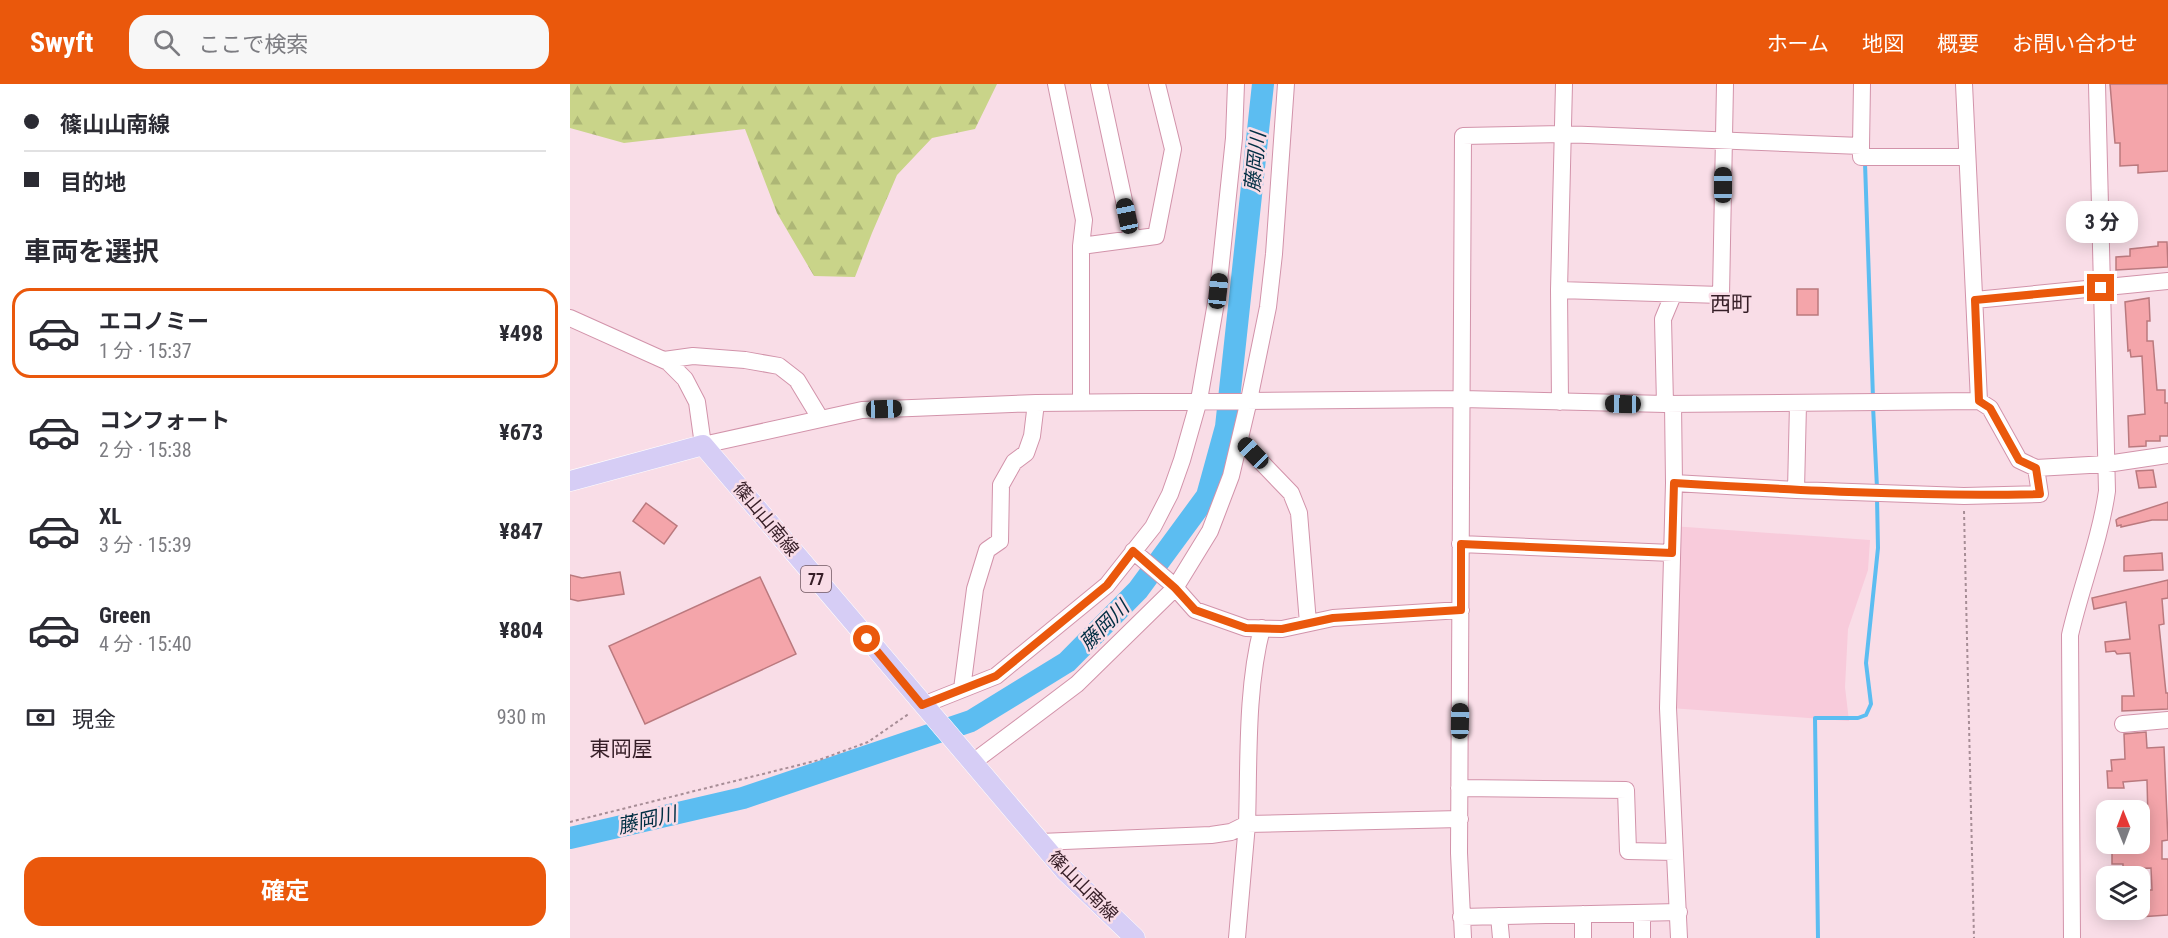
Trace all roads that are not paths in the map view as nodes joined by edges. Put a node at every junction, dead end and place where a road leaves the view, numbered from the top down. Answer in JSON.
{"nodes":[{"id":1,"x":1056,"y":84,"type":"edge"},
{"id":2,"x":1099,"y":84,"type":"edge"},
{"id":3,"x":1157,"y":84,"type":"edge"},
{"id":4,"x":1236,"y":84,"type":"edge"},
{"id":5,"x":1286,"y":84,"type":"edge"},
{"id":6,"x":1564,"y":84,"type":"edge"},
{"id":7,"x":1725,"y":84,"type":"edge"},
{"id":8,"x":1863,"y":84,"type":"edge"},
{"id":9,"x":1964,"y":84,"type":"edge"},
{"id":10,"x":2097,"y":84,"type":"edge"},
{"id":11,"x":1563,"y":134,"type":"junction"},
{"id":12,"x":1723,"y":141,"type":"junction"},
{"id":13,"x":1861,"y":146,"type":"junction"},
{"id":14,"x":1967,"y":157,"type":"junction"},
{"id":15,"x":1132,"y":238,"type":"junction"},
{"id":16,"x":1081,"y":246,"type":"junction"},
{"id":17,"x":2168,"y":281,"type":"edge"},
{"id":18,"x":2101,"y":288,"type":"junction"},
{"id":19,"x":1559,"y":290,"type":"junction"},
{"id":20,"x":1673,"y":295,"type":"junction"},
{"id":21,"x":1975,"y":300,"type":"junction"},
{"id":22,"x":570,"y":318,"type":"edge"},
{"id":23,"x":664,"y":360,"type":"junction"},
{"id":24,"x":1462,"y":399,"type":"junction"},
{"id":25,"x":1204,"y":400,"type":"junction"},
{"id":26,"x":1247,"y":400,"type":"junction"},
{"id":27,"x":1979,"y":401,"type":"junction"},
{"id":28,"x":1036,"y":402,"type":"junction"},
{"id":29,"x":1081,"y":402,"type":"junction"},
{"id":30,"x":1560,"y":402,"type":"junction"},
{"id":31,"x":1669,"y":404,"type":"junction"},
{"id":32,"x":1798,"y":404,"type":"junction"},
{"id":33,"x":820,"y":418,"type":"junction"},
{"id":34,"x":1240,"y":440,"type":"junction"},
{"id":35,"x":703,"y":445,"type":"junction"},
{"id":36,"x":2168,"y":455,"type":"edge"},
{"id":37,"x":2107,"y":464,"type":"junction"},
{"id":38,"x":2036,"y":468,"type":"junction"},
{"id":39,"x":570,"y":481,"type":"edge"},
{"id":40,"x":1674,"y":483,"type":"junction"},
{"id":41,"x":1796,"y":490,"type":"junction"},
{"id":42,"x":1461,"y":544,"type":"junction"},
{"id":43,"x":1136,"y":553,"type":"junction"},
{"id":44,"x":1672,"y":553,"type":"junction"},
{"id":45,"x":1174,"y":586,"type":"junction"},
{"id":46,"x":1461,"y":610,"type":"junction"},
{"id":47,"x":1308,"y":623,"type":"junction"},
{"id":48,"x":1262,"y":628,"type":"junction"},
{"id":49,"x":962,"y":689,"type":"junction"},
{"id":50,"x":926,"y":709,"type":"junction"},
{"id":51,"x":2168,"y":720,"type":"edge"},
{"id":52,"x":2123,"y":724,"type":"dead end"},
{"id":53,"x":968,"y":758,"type":"junction"},
{"id":54,"x":1459,"y":788,"type":"junction"},
{"id":55,"x":1460,"y":819,"type":"junction"},
{"id":56,"x":1247,"y":824,"type":"junction"},
{"id":57,"x":1040,"y":842,"type":"junction"},
{"id":58,"x":1675,"y":852,"type":"junction"},
{"id":59,"x":1678,"y":912,"type":"junction"},
{"id":60,"x":1642,"y":913,"type":"junction"},
{"id":61,"x":1582,"y":914,"type":"junction"},
{"id":62,"x":1499,"y":916,"type":"junction"},
{"id":63,"x":1461,"y":917,"type":"junction"},
{"id":64,"x":1135,"y":938,"type":"edge"},
{"id":65,"x":1237,"y":938,"type":"edge"},
{"id":66,"x":1463,"y":938,"type":"edge"},
{"id":67,"x":1501,"y":938,"type":"edge"},
{"id":68,"x":1583,"y":938,"type":"edge"},
{"id":69,"x":1642,"y":938,"type":"edge"},
{"id":70,"x":1680,"y":938,"type":"edge"},
{"id":71,"x":2072,"y":938,"type":"edge"}],
"edges":[{"from":1,"to":16,"type":"street"},
{"from":2,"to":15,"type":"street"},
{"from":3,"to":15,"type":"street"},
{"from":4,"to":25,"type":"street"},
{"from":5,"to":26,"type":"street"},
{"from":6,"to":11,"type":"street"},
{"from":7,"to":12,"type":"street"},
{"from":8,"to":13,"type":"street"},
{"from":9,"to":14,"type":"street"},
{"from":10,"to":18,"type":"street"},
{"from":11,"to":12,"type":"street"},
{"from":11,"to":19,"type":"street"},
{"from":11,"to":24,"type":"street"},
{"from":12,"to":13,"type":"street"},
{"from":12,"to":20,"type":"street"},
{"from":13,"to":14,"type":"street"},
{"from":14,"to":21,"type":"street"},
{"from":15,"to":16,"type":"street"},
{"from":16,"to":29,"type":"street"},
{"from":17,"to":18,"type":"street"},
{"from":18,"to":21,"type":"street"},
{"from":18,"to":37,"type":"street"},
{"from":19,"to":20,"type":"street"},
{"from":19,"to":30,"type":"street"},
{"from":20,"to":31,"type":"street"},
{"from":21,"to":27,"type":"street"},
{"from":22,"to":23,"type":"street"},
{"from":23,"to":33,"type":"street"},
{"from":23,"to":35,"type":"street"},
{"from":24,"to":26,"type":"street"},
{"from":24,"to":30,"type":"street"},
{"from":24,"to":42,"type":"street"},
{"from":25,"to":26,"type":"street"},
{"from":25,"to":29,"type":"street"},
{"from":25,"to":43,"type":"street"},
{"from":26,"to":34,"type":"street"},
{"from":27,"to":32,"type":"street"},
{"from":27,"to":38,"type":"street"},
{"from":28,"to":29,"type":"street"},
{"from":28,"to":33,"type":"street"},
{"from":28,"to":49,"type":"street"},
{"from":30,"to":31,"type":"street"},
{"from":31,"to":32,"type":"street"},
{"from":31,"to":40,"type":"street"},
{"from":32,"to":41,"type":"street"},
{"from":33,"to":35,"type":"street"},
{"from":34,"to":45,"type":"street"},
{"from":34,"to":47,"type":"street"},
{"from":35,"to":39,"type":"main road"},
{"from":35,"to":50,"type":"main road","name":"篠山山南線","number":"77"},
{"from":36,"to":37,"type":"street"},
{"from":37,"to":38,"type":"street"},
{"from":37,"to":71,"type":"street"},
{"from":38,"to":41,"type":"street"},
{"from":40,"to":41,"type":"street"},
{"from":40,"to":44,"type":"street"},
{"from":42,"to":44,"type":"street"},
{"from":42,"to":46,"type":"street"},
{"from":43,"to":45,"type":"street"},
{"from":43,"to":49,"type":"street"},
{"from":44,"to":58,"type":"street"},
{"from":45,"to":48,"type":"street"},
{"from":45,"to":53,"type":"street"},
{"from":46,"to":47,"type":"street"},
{"from":46,"to":54,"type":"street"},
{"from":47,"to":48,"type":"street"},
{"from":48,"to":56,"type":"street"},
{"from":49,"to":50,"type":"street"},
{"from":50,"to":53,"type":"main road","name":"篠山山南線","number":"77"},
{"from":51,"to":52,"type":"street"},
{"from":53,"to":57,"type":"main road","name":"篠山山南線","number":"77"},
{"from":54,"to":55,"type":"street"},
{"from":54,"to":58,"type":"street"},
{"from":55,"to":56,"type":"street"},
{"from":55,"to":63,"type":"street"},
{"from":56,"to":57,"type":"street"},
{"from":56,"to":65,"type":"street"},
{"from":57,"to":64,"type":"main road","name":"篠山山南線","number":"77"},
{"from":58,"to":59,"type":"street"},
{"from":59,"to":60,"type":"street"},
{"from":59,"to":70,"type":"street"},
{"from":60,"to":61,"type":"street"},
{"from":60,"to":69,"type":"street"},
{"from":61,"to":62,"type":"street"},
{"from":61,"to":68,"type":"street"},
{"from":62,"to":63,"type":"street"},
{"from":62,"to":67,"type":"street"},
{"from":63,"to":66,"type":"street"}]}
